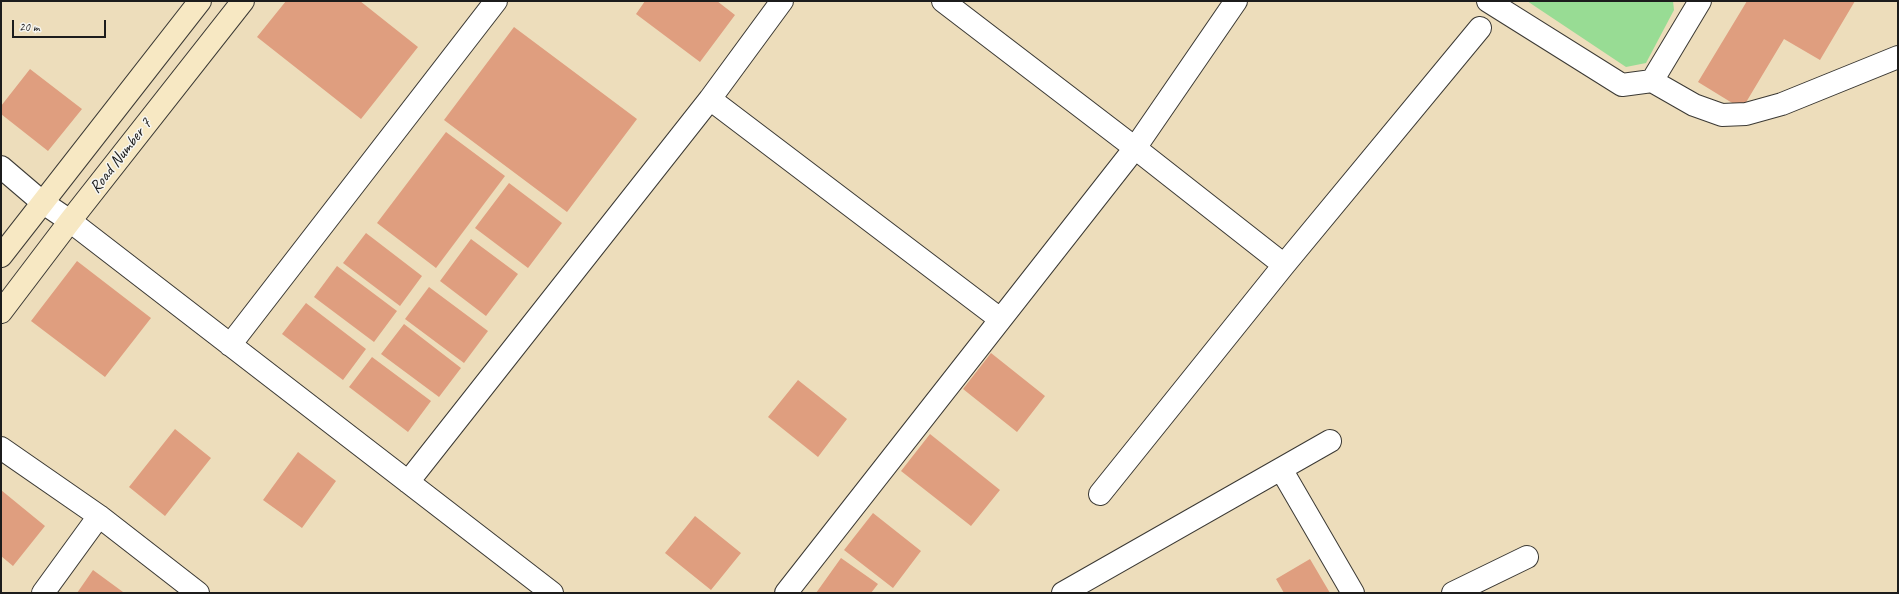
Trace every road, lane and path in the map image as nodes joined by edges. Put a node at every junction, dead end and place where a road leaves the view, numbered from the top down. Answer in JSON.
{"nodes":[{"id":1,"x":200,"y":1,"type":"edge"},
{"id":2,"x":243,"y":1,"type":"edge"},
{"id":3,"x":496,"y":1,"type":"edge"},
{"id":4,"x":782,"y":1,"type":"edge"},
{"id":5,"x":1236,"y":1,"type":"edge"},
{"id":6,"x":1488,"y":1,"type":"edge"},
{"id":7,"x":1700,"y":1,"type":"edge"},
{"id":8,"x":951,"y":3,"type":"edge"},
{"id":9,"x":1480,"y":28,"type":"dead end"},
{"id":10,"x":1898,"y":57,"type":"edge"},
{"id":11,"x":1652,"y":81,"type":"junction"},
{"id":12,"x":710,"y":99,"type":"junction"},
{"id":13,"x":1135,"y":148,"type":"junction"},
{"id":14,"x":1,"y":167,"type":"edge"},
{"id":15,"x":42,"y":202,"type":"junction"},
{"id":16,"x":70,"y":221,"type":"junction"},
{"id":17,"x":1,"y":256,"type":"edge"},
{"id":18,"x":1284,"y":265,"type":"junction"},
{"id":19,"x":1,"y":312,"type":"edge"},
{"id":20,"x":1000,"y":319,"type":"junction"},
{"id":21,"x":230,"y":345,"type":"junction"},
{"id":22,"x":1330,"y":441,"type":"dead end"},
{"id":23,"x":1,"y":448,"type":"edge"},
{"id":24,"x":1281,"y":469,"type":"junction"},
{"id":25,"x":408,"y":482,"type":"junction"},
{"id":26,"x":1100,"y":494,"type":"dead end"},
{"id":27,"x":99,"y":516,"type":"junction"},
{"id":28,"x":1527,"y":557,"type":"dead end"},
{"id":29,"x":548,"y":592,"type":"edge"},
{"id":30,"x":1066,"y":592,"type":"edge"},
{"id":31,"x":43,"y":593,"type":"edge"},
{"id":32,"x":198,"y":593,"type":"edge"},
{"id":33,"x":786,"y":593,"type":"edge"},
{"id":34,"x":1353,"y":593,"type":"edge"},
{"id":35,"x":1453,"y":593,"type":"edge"}],
"edges":[{"from":1,"to":15,"type":"street","name":"Road Number 7"},
{"from":2,"to":16,"type":"street","name":"Road Number 7"},
{"from":3,"to":21,"type":"street"},
{"from":4,"to":12,"type":"street"},
{"from":5,"to":13,"type":"street"},
{"from":6,"to":11,"type":"street"},
{"from":7,"to":11,"type":"street"},
{"from":8,"to":13,"type":"street"},
{"from":9,"to":18,"type":"street"},
{"from":10,"to":11,"type":"street"},
{"from":12,"to":20,"type":"street"},
{"from":12,"to":25,"type":"street"},
{"from":13,"to":18,"type":"street"},
{"from":13,"to":20,"type":"street"},
{"from":14,"to":15,"type":"street"},
{"from":15,"to":16,"type":"street"},
{"from":15,"to":17,"type":"street","name":"Road Number 7"},
{"from":16,"to":19,"type":"street","name":"Road Number 7"},
{"from":16,"to":21,"type":"street"},
{"from":18,"to":26,"type":"street"},
{"from":20,"to":33,"type":"street"},
{"from":21,"to":25,"type":"street"},
{"from":22,"to":24,"type":"street"},
{"from":23,"to":27,"type":"street"},
{"from":24,"to":30,"type":"street"},
{"from":24,"to":34,"type":"street"},
{"from":25,"to":29,"type":"street"},
{"from":27,"to":31,"type":"street"},
{"from":27,"to":32,"type":"street"},
{"from":28,"to":35,"type":"street"}]}
